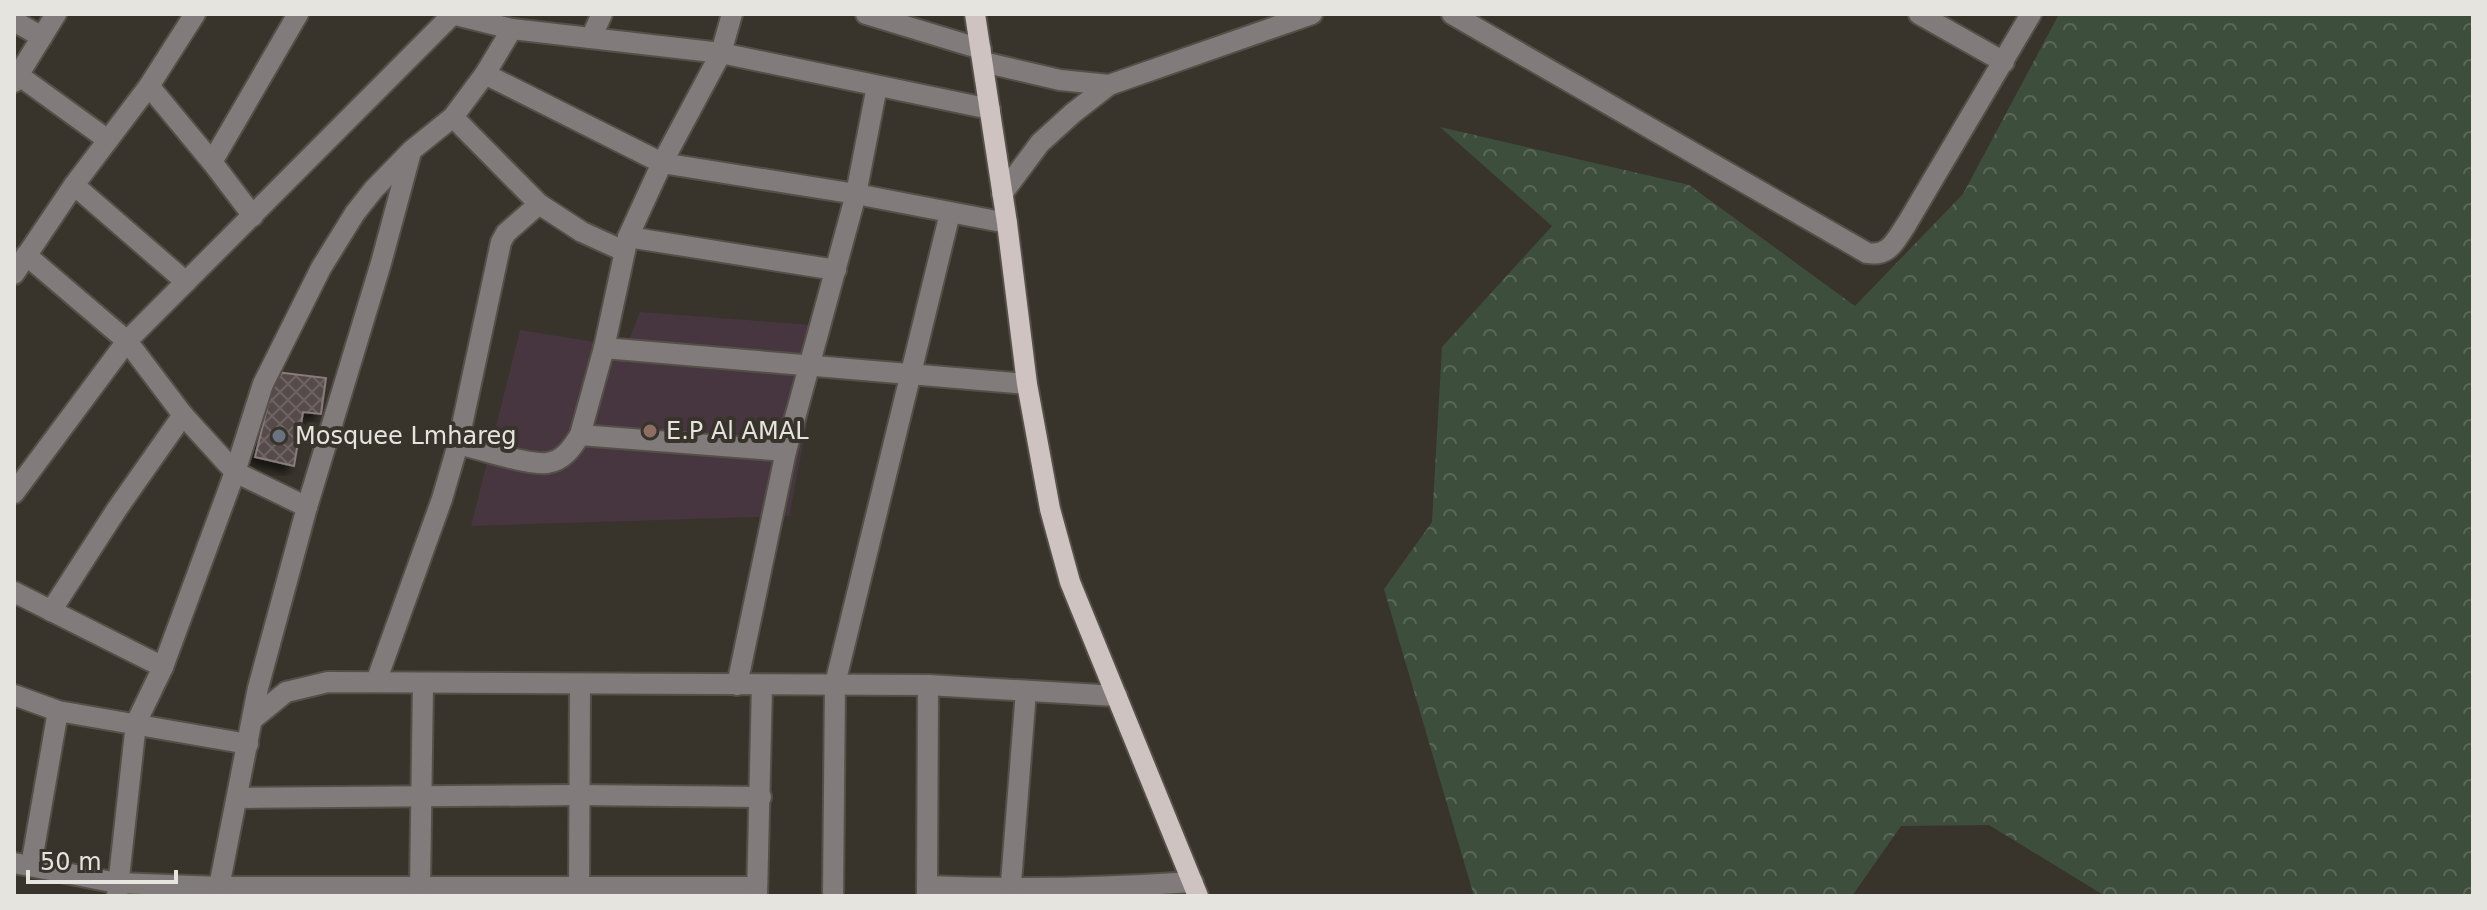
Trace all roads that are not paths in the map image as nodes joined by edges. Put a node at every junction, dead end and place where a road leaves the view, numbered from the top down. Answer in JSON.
{"nodes":[{"id":1,"x":56,"y":14,"type":"edge"},
{"id":2,"x":195,"y":14,"type":"edge"},
{"id":3,"x":298,"y":14,"type":"edge"},
{"id":4,"x":453,"y":14,"type":"edge"},
{"id":5,"x":602,"y":14,"type":"edge"},
{"id":6,"x":732,"y":14,"type":"edge"},
{"id":7,"x":866,"y":14,"type":"edge"},
{"id":8,"x":975,"y":14,"type":"edge"},
{"id":9,"x":1312,"y":14,"type":"edge"},
{"id":10,"x":1452,"y":14,"type":"edge"},
{"id":11,"x":1919,"y":14,"type":"edge"},
{"id":12,"x":2031,"y":14,"type":"edge"},
{"id":13,"x":478,"y":18,"type":"edge"},
{"id":14,"x":14,"y":21,"type":"edge"},
{"id":15,"x":512,"y":29,"type":"junction"},
{"id":16,"x":42,"y":37,"type":"junction"},
{"id":17,"x":591,"y":38,"type":"junction"},
{"id":18,"x":721,"y":53,"type":"junction"},
{"id":19,"x":982,"y":56,"type":"junction"},
{"id":20,"x":2004,"y":62,"type":"junction"},
{"id":21,"x":485,"y":74,"type":"junction"},
{"id":22,"x":15,"y":76,"type":"edge"},
{"id":23,"x":1109,"y":85,"type":"junction"},
{"id":24,"x":149,"y":86,"type":"junction"},
{"id":25,"x":877,"y":86,"type":"junction"},
{"id":26,"x":990,"y":109,"type":"junction"},
{"id":27,"x":453,"y":117,"type":"junction"},
{"id":28,"x":108,"y":140,"type":"junction"},
{"id":29,"x":412,"y":150,"type":"junction"},
{"id":30,"x":212,"y":162,"type":"junction"},
{"id":31,"x":662,"y":163,"type":"junction"},
{"id":32,"x":74,"y":185,"type":"junction"},
{"id":33,"x":856,"y":194,"type":"junction"},
{"id":34,"x":1002,"y":194,"type":"junction"},
{"id":35,"x":539,"y":204,"type":"junction"},
{"id":36,"x":950,"y":213,"type":"junction"},
{"id":37,"x":253,"y":216,"type":"junction"},
{"id":38,"x":1007,"y":223,"type":"junction"},
{"id":39,"x":626,"y":244,"type":"junction"},
{"id":40,"x":26,"y":255,"type":"junction"},
{"id":41,"x":836,"y":270,"type":"junction"},
{"id":42,"x":14,"y":274,"type":"edge"},
{"id":43,"x":186,"y":282,"type":"junction"},
{"id":44,"x":127,"y":341,"type":"junction"},
{"id":45,"x":604,"y":348,"type":"junction"},
{"id":46,"x":810,"y":366,"type":"junction"},
{"id":47,"x":910,"y":375,"type":"junction"},
{"id":48,"x":1027,"y":384,"type":"junction"},
{"id":49,"x":183,"y":415,"type":"junction"},
{"id":50,"x":580,"y":435,"type":"junction"},
{"id":51,"x":458,"y":444,"type":"junction"},
{"id":52,"x":786,"y":451,"type":"junction"},
{"id":53,"x":235,"y":472,"type":"junction"},
{"id":54,"x":14,"y":493,"type":"edge"},
{"id":55,"x":307,"y":507,"type":"junction"},
{"id":56,"x":14,"y":592,"type":"edge"},
{"id":57,"x":51,"y":611,"type":"junction"},
{"id":58,"x":163,"y":667,"type":"junction"},
{"id":59,"x":376,"y":682,"type":"junction"},
{"id":60,"x":423,"y":684,"type":"junction"},
{"id":61,"x":580,"y":684,"type":"junction"},
{"id":62,"x":835,"y":684,"type":"junction"},
{"id":63,"x":737,"y":685,"type":"junction"},
{"id":64,"x":762,"y":685,"type":"junction"},
{"id":65,"x":928,"y":685,"type":"junction"},
{"id":66,"x":1026,"y":691,"type":"junction"},
{"id":67,"x":14,"y":695,"type":"edge"},
{"id":68,"x":1117,"y":696,"type":"junction"},
{"id":69,"x":58,"y":711,"type":"junction"},
{"id":70,"x":253,"y":719,"type":"junction"},
{"id":71,"x":136,"y":723,"type":"junction"},
{"id":72,"x":248,"y":744,"type":"junction"},
{"id":73,"x":579,"y":795,"type":"junction"},
{"id":74,"x":422,"y":797,"type":"junction"},
{"id":75,"x":761,"y":797,"type":"junction"},
{"id":76,"x":238,"y":798,"type":"junction"},
{"id":77,"x":22,"y":864,"type":"edge"},
{"id":78,"x":219,"y":887,"type":"junction"},
{"id":79,"x":420,"y":887,"type":"junction"},
{"id":80,"x":117,"y":889,"type":"edge"},
{"id":81,"x":1196,"y":889,"type":"edge"},
{"id":82,"x":269,"y":891,"type":"edge"},
{"id":83,"x":927,"y":891,"type":"edge"},
{"id":84,"x":397,"y":892,"type":"edge"},
{"id":85,"x":481,"y":892,"type":"edge"},
{"id":86,"x":579,"y":892,"type":"edge"},
{"id":87,"x":757,"y":892,"type":"edge"},
{"id":88,"x":1010,"y":893,"type":"edge"},
{"id":89,"x":833,"y":896,"type":"edge"}],
"edges":[{"from":1,"to":16,"type":"street"},
{"from":2,"to":24,"type":"street"},
{"from":3,"to":30,"type":"street"},
{"from":4,"to":13,"type":"street"},
{"from":4,"to":37,"type":"street"},
{"from":5,"to":17,"type":"street"},
{"from":6,"to":18,"type":"street"},
{"from":7,"to":19,"type":"street"},
{"from":8,"to":19,"type":"main road"},
{"from":9,"to":23,"type":"street"},
{"from":10,"to":20,"type":"street"},
{"from":11,"to":20,"type":"street"},
{"from":12,"to":20,"type":"street"},
{"from":13,"to":15,"type":"street"},
{"from":14,"to":16,"type":"street"},
{"from":15,"to":17,"type":"street"},
{"from":15,"to":21,"type":"street"},
{"from":16,"to":22,"type":"street"},
{"from":17,"to":18,"type":"street"},
{"from":18,"to":25,"type":"street"},
{"from":18,"to":31,"type":"street"},
{"from":19,"to":23,"type":"street"},
{"from":19,"to":26,"type":"main road"},
{"from":21,"to":27,"type":"street"},
{"from":21,"to":31,"type":"street"},
{"from":22,"to":28,"type":"street"},
{"from":23,"to":34,"type":"street"},
{"from":24,"to":28,"type":"street"},
{"from":24,"to":30,"type":"street"},
{"from":25,"to":26,"type":"street"},
{"from":25,"to":33,"type":"street"},
{"from":26,"to":34,"type":"main road"},
{"from":27,"to":29,"type":"street"},
{"from":27,"to":35,"type":"street"},
{"from":28,"to":32,"type":"street"},
{"from":29,"to":53,"type":"street"},
{"from":29,"to":55,"type":"street"},
{"from":30,"to":37,"type":"street"},
{"from":31,"to":33,"type":"street"},
{"from":31,"to":39,"type":"street"},
{"from":32,"to":40,"type":"street"},
{"from":32,"to":43,"type":"street"},
{"from":33,"to":36,"type":"street"},
{"from":33,"to":41,"type":"street"},
{"from":34,"to":38,"type":"main road"},
{"from":35,"to":39,"type":"street"},
{"from":35,"to":51,"type":"street"},
{"from":36,"to":38,"type":"street"},
{"from":36,"to":47,"type":"street"},
{"from":37,"to":43,"type":"street"},
{"from":38,"to":48,"type":"main road"},
{"from":39,"to":41,"type":"street"},
{"from":39,"to":45,"type":"street"},
{"from":40,"to":42,"type":"street"},
{"from":40,"to":44,"type":"street"},
{"from":41,"to":46,"type":"street"},
{"from":43,"to":44,"type":"street"},
{"from":44,"to":49,"type":"street"},
{"from":44,"to":54,"type":"street"},
{"from":45,"to":46,"type":"street"},
{"from":45,"to":50,"type":"street"},
{"from":46,"to":47,"type":"street"},
{"from":46,"to":52,"type":"street"},
{"from":47,"to":48,"type":"street"},
{"from":47,"to":62,"type":"street"},
{"from":48,"to":68,"type":"main road"},
{"from":49,"to":53,"type":"street"},
{"from":49,"to":57,"type":"street"},
{"from":50,"to":51,"type":"street"},
{"from":50,"to":52,"type":"street"},
{"from":51,"to":59,"type":"street"},
{"from":52,"to":63,"type":"street"},
{"from":53,"to":55,"type":"street"},
{"from":53,"to":58,"type":"street"},
{"from":55,"to":70,"type":"street"},
{"from":56,"to":57,"type":"street"},
{"from":57,"to":58,"type":"street"},
{"from":58,"to":71,"type":"street"},
{"from":59,"to":60,"type":"street"},
{"from":59,"to":70,"type":"street"},
{"from":60,"to":61,"type":"street"},
{"from":60,"to":74,"type":"street"},
{"from":61,"to":63,"type":"street"},
{"from":61,"to":73,"type":"street"},
{"from":62,"to":64,"type":"street"},
{"from":62,"to":65,"type":"street"},
{"from":62,"to":89,"type":"street"},
{"from":63,"to":64,"type":"street"},
{"from":64,"to":75,"type":"street"},
{"from":65,"to":66,"type":"street"},
{"from":65,"to":83,"type":"street"},
{"from":66,"to":68,"type":"street"},
{"from":66,"to":88,"type":"street"},
{"from":67,"to":69,"type":"street"},
{"from":68,"to":81,"type":"main road"},
{"from":69,"to":71,"type":"street"},
{"from":69,"to":77,"type":"street"},
{"from":70,"to":72,"type":"street"},
{"from":71,"to":72,"type":"street"},
{"from":71,"to":80,"type":"street"},
{"from":72,"to":76,"type":"street"},
{"from":73,"to":74,"type":"street"},
{"from":73,"to":75,"type":"street"},
{"from":73,"to":86,"type":"street"},
{"from":74,"to":76,"type":"street"},
{"from":74,"to":79,"type":"street"},
{"from":75,"to":87,"type":"street"},
{"from":76,"to":78,"type":"street"},
{"from":77,"to":80,"type":"street"},
{"from":78,"to":80,"type":"street"},
{"from":78,"to":82,"type":"street"},
{"from":79,"to":84,"type":"street"},
{"from":79,"to":85,"type":"street"},
{"from":81,"to":88,"type":"street"},
{"from":82,"to":84,"type":"street"},
{"from":83,"to":88,"type":"street"},
{"from":85,"to":86,"type":"street"},
{"from":86,"to":87,"type":"street"}]}
